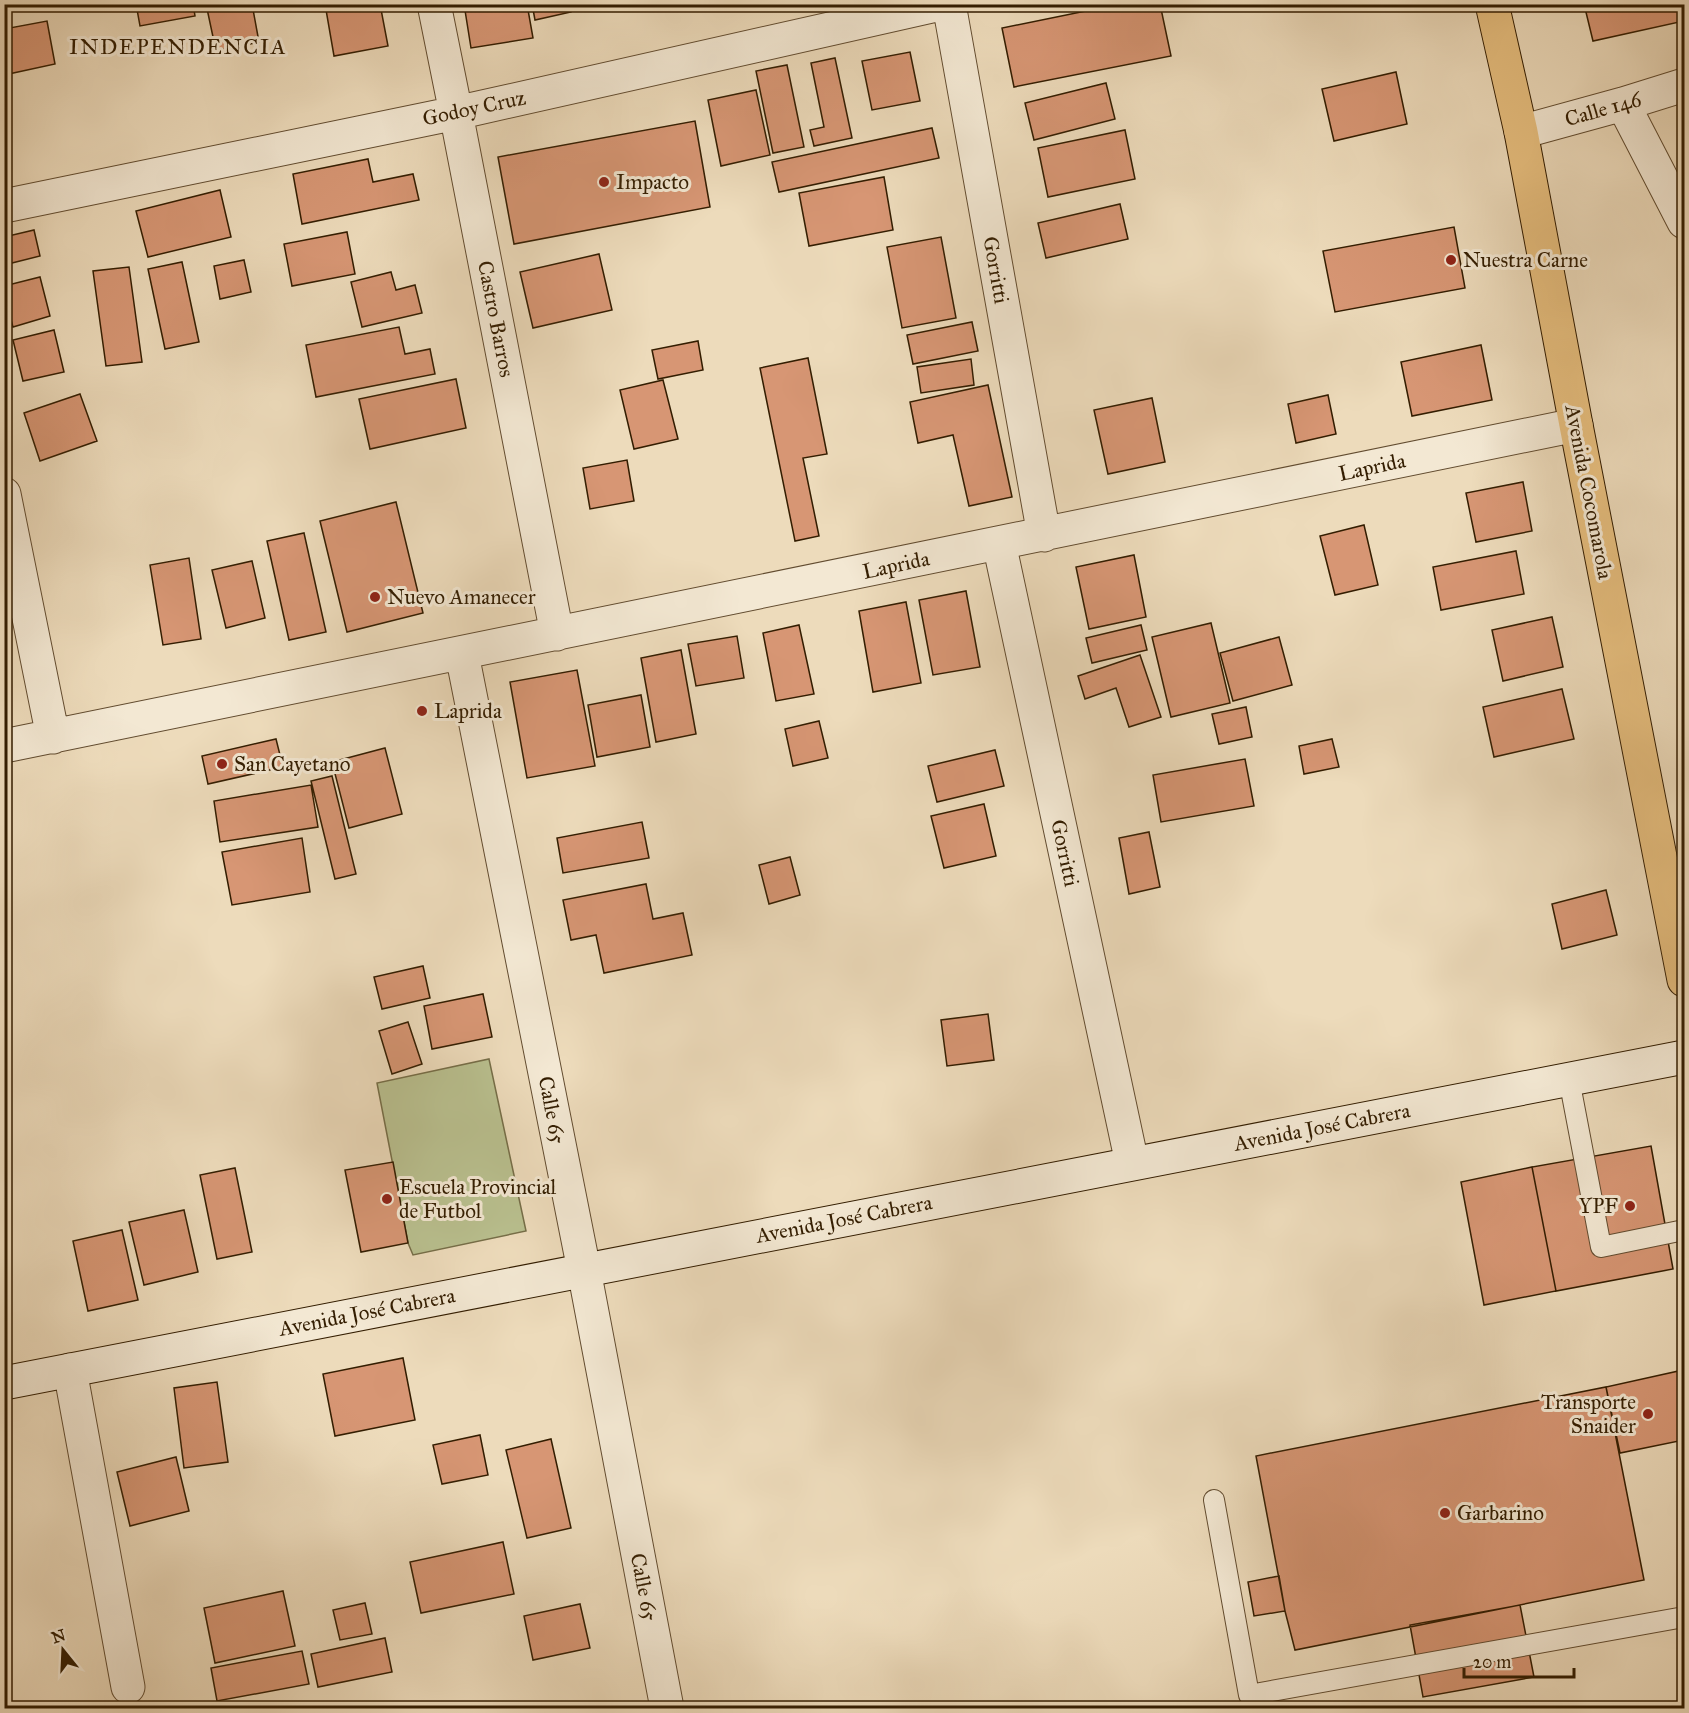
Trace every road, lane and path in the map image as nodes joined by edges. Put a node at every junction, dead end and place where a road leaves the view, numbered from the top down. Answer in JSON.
{"nodes":[{"id":1,"x":434,"y":4,"type":"edge"},
{"id":2,"x":941,"y":4,"type":"edge"},
{"id":3,"x":949,"y":4,"type":"edge"},
{"id":4,"x":1492,"y":4,"type":"edge"},
{"id":5,"x":1684,"y":85,"type":"edge"},
{"id":6,"x":1623,"y":104,"type":"junction"},
{"id":7,"x":456,"y":113,"type":"junction"},
{"id":8,"x":1521,"y":132,"type":"junction"},
{"id":9,"x":4,"y":206,"type":"edge"},
{"id":10,"x":1684,"y":222,"type":"edge"},
{"id":11,"x":1576,"y":425,"type":"junction"},
{"id":12,"x":4,"y":494,"type":"edge"},
{"id":13,"x":1044,"y":534,"type":"junction"},
{"id":14,"x":999,"y":543,"type":"junction"},
{"id":15,"x":557,"y":634,"type":"junction"},
{"id":16,"x":462,"y":654,"type":"junction"},
{"id":17,"x":53,"y":737,"type":"junction"},
{"id":18,"x":4,"y":747,"type":"edge"},
{"id":19,"x":1684,"y":980,"type":"edge"},
{"id":20,"x":1684,"y":1057,"type":"edge"},
{"id":21,"x":1569,"y":1079,"type":"junction"},
{"id":22,"x":1132,"y":1163,"type":"junction"},
{"id":23,"x":1684,"y":1230,"type":"edge"},
{"id":24,"x":584,"y":1270,"type":"junction"},
{"id":25,"x":70,"y":1370,"type":"junction"},
{"id":26,"x":4,"y":1383,"type":"edge"},
{"id":27,"x":1214,"y":1500,"type":"dead end"},
{"id":28,"x":1684,"y":1617,"type":"edge"},
{"id":29,"x":128,"y":1687,"type":"dead end"},
{"id":30,"x":667,"y":1708,"type":"edge"}],
"edges":[{"from":1,"to":7,"type":"street","name":"Castro Barros"},
{"from":2,"to":7,"type":"street","name":"Godoy Cruz"},
{"from":3,"to":13,"type":"street","name":"Gorritti"},
{"from":4,"to":8,"type":"main road","name":"Avenida Cocomarola"},
{"from":5,"to":6,"type":"street","name":"Calle 146"},
{"from":6,"to":8,"type":"street","name":"Calle 146"},
{"from":6,"to":10,"type":"street"},
{"from":7,"to":9,"type":"street","name":"Godoy Cruz"},
{"from":7,"to":15,"type":"street","name":"Castro Barros"},
{"from":8,"to":11,"type":"main road","name":"Avenida Cocomarola"},
{"from":11,"to":13,"type":"street","name":"Laprida"},
{"from":11,"to":19,"type":"main road","name":"Avenida Cocomarola"},
{"from":12,"to":17,"type":"street"},
{"from":13,"to":14,"type":"street","name":"Laprida"},
{"from":14,"to":15,"type":"street","name":"Laprida"},
{"from":14,"to":22,"type":"street","name":"Gorritti"},
{"from":15,"to":16,"type":"street","name":"Laprida"},
{"from":16,"to":17,"type":"street","name":"Laprida"},
{"from":16,"to":24,"type":"street","name":"Calle 65"},
{"from":17,"to":18,"type":"street","name":"Laprida"},
{"from":20,"to":21,"type":"street","name":"Avenida José Cabrera"},
{"from":21,"to":22,"type":"street","name":"Avenida José Cabrera"},
{"from":21,"to":23,"type":"lane"},
{"from":22,"to":24,"type":"street","name":"Avenida José Cabrera"},
{"from":24,"to":25,"type":"street","name":"Avenida José Cabrera"},
{"from":24,"to":30,"type":"street","name":"Calle 65"},
{"from":25,"to":26,"type":"street","name":"Avenida José Cabrera"},
{"from":25,"to":29,"type":"street"},
{"from":27,"to":28,"type":"lane"}]}
